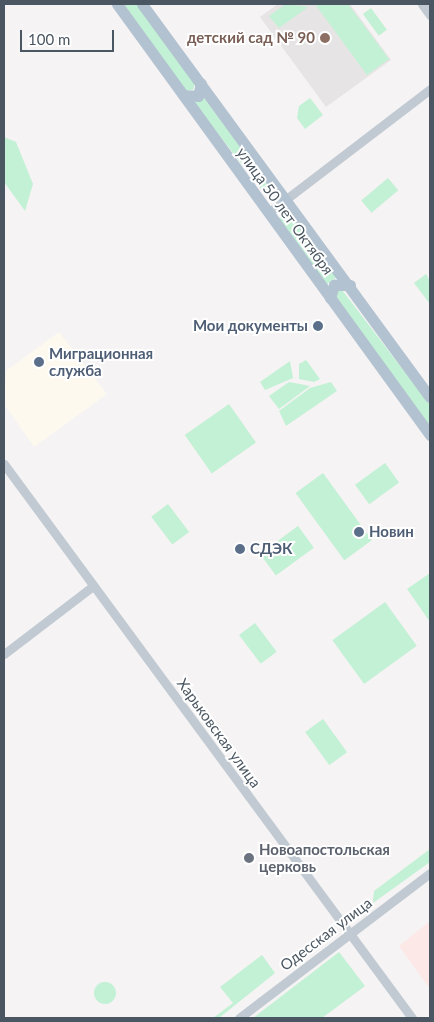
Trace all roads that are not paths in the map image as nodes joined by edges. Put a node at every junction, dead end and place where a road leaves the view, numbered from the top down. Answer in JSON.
{"nodes":[{"id":1,"x":117,"y":4,"type":"edge"},
{"id":2,"x":142,"y":4,"type":"edge"},
{"id":3,"x":422,"y":4,"type":"edge"},
{"id":4,"x":430,"y":15,"type":"edge"},
{"id":5,"x":201,"y":83,"type":"junction"},
{"id":6,"x":430,"y":89,"type":"edge"},
{"id":7,"x":183,"y":95,"type":"junction"},
{"id":8,"x":287,"y":199,"type":"junction"},
{"id":9,"x":268,"y":213,"type":"junction"},
{"id":10,"x":350,"y":285,"type":"junction"},
{"id":11,"x":330,"y":298,"type":"junction"},
{"id":12,"x":430,"y":397,"type":"edge"},
{"id":13,"x":430,"y":435,"type":"edge"},
{"id":14,"x":4,"y":464,"type":"edge"},
{"id":15,"x":93,"y":586,"type":"junction"},
{"id":16,"x":4,"y":654,"type":"edge"},
{"id":17,"x":430,"y":873,"type":"edge"},
{"id":18,"x":350,"y":932,"type":"junction"},
{"id":19,"x":240,"y":1018,"type":"edge"},
{"id":20,"x":412,"y":1018,"type":"edge"}],
"edges":[{"from":1,"to":7,"type":"main road","name":"улица 50 лет Октября"},
{"from":2,"to":5,"type":"main road","name":"улица 50 лет Октября"},
{"from":3,"to":4,"type":"street"},
{"from":5,"to":7,"type":"main road"},
{"from":5,"to":8,"type":"main road","name":"улица 50 лет Октября"},
{"from":6,"to":8,"type":"street"},
{"from":7,"to":9,"type":"main road","name":"улица 50 лет Октября"},
{"from":8,"to":9,"type":"street"},
{"from":8,"to":10,"type":"main road","name":"улица 50 лет Октября"},
{"from":9,"to":11,"type":"main road","name":"улица 50 лет Октября"},
{"from":10,"to":11,"type":"main road"},
{"from":10,"to":12,"type":"main road","name":"улица 50 лет Октября"},
{"from":11,"to":13,"type":"main road","name":"улица 50 лет Октября"},
{"from":14,"to":15,"type":"street","name":"Харьковская улица"},
{"from":15,"to":16,"type":"street"},
{"from":15,"to":18,"type":"street","name":"Харьковская улица"},
{"from":17,"to":18,"type":"street","name":"Одесская улица"},
{"from":18,"to":19,"type":"street","name":"Одесская улица"},
{"from":18,"to":20,"type":"street","name":"Харьковская улица"}]}
